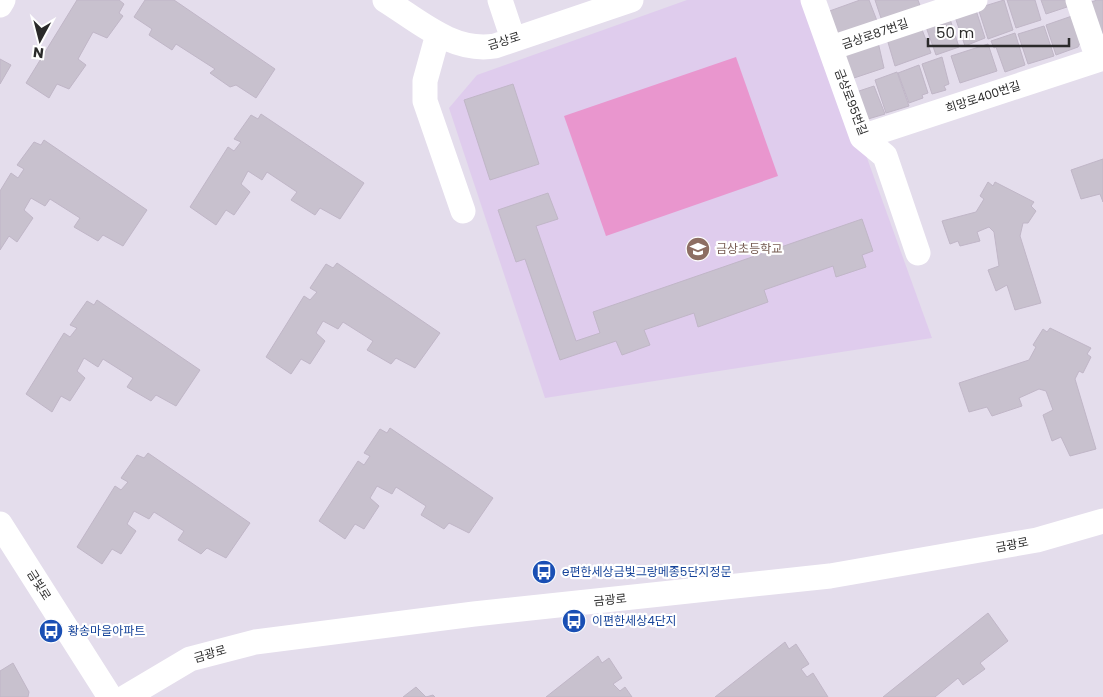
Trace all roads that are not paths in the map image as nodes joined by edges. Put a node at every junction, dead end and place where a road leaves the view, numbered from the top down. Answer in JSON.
{"nodes":[{"id":1,"x":3,"y":0,"type":"edge"},
{"id":2,"x":385,"y":0,"type":"edge"},
{"id":3,"x":500,"y":0,"type":"edge"},
{"id":4,"x":631,"y":0,"type":"edge"},
{"id":5,"x":812,"y":0,"type":"edge"},
{"id":6,"x":975,"y":0,"type":"edge"},
{"id":7,"x":1078,"y":0,"type":"edge"},
{"id":8,"x":0,"y":5,"type":"edge"},
{"id":9,"x":580,"y":8,"type":"edge"},
{"id":10,"x":423,"y":18,"type":"edge"},
{"id":11,"x":512,"y":39,"type":"junction"},
{"id":12,"x":831,"y":48,"type":"junction"},
{"id":13,"x":1100,"y":58,"type":"edge"},
{"id":14,"x":862,"y":137,"type":"junction"},
{"id":15,"x":463,"y":211,"type":"dead end"},
{"id":16,"x":918,"y":253,"type":"dead end"},
{"id":17,"x":1103,"y":521,"type":"edge"},
{"id":18,"x":0,"y":524,"type":"edge"},
{"id":19,"x":110,"y":697,"type":"edge"},
{"id":20,"x":126,"y":697,"type":"edge"}],
"edges":[{"from":1,"to":8,"type":"street"},
{"from":2,"to":10,"type":"street","name":"금상로"},
{"from":3,"to":11,"type":"street"},
{"from":4,"to":9,"type":"street","name":"금상로"},
{"from":5,"to":12,"type":"street","name":"금상로95번길"},
{"from":6,"to":12,"type":"street","name":"금상로87번길"},
{"from":7,"to":13,"type":"street"},
{"from":9,"to":11,"type":"street","name":"금상로"},
{"from":10,"to":11,"type":"street","name":"금상로"},
{"from":10,"to":15,"type":"street"},
{"from":12,"to":14,"type":"street","name":"금상로95번길"},
{"from":13,"to":14,"type":"street","name":"희망로400번길"},
{"from":14,"to":16,"type":"street","name":"금상로95번길"},
{"from":17,"to":20,"type":"street","name":"금광로"},
{"from":18,"to":19,"type":"street","name":"금빛로"}]}
